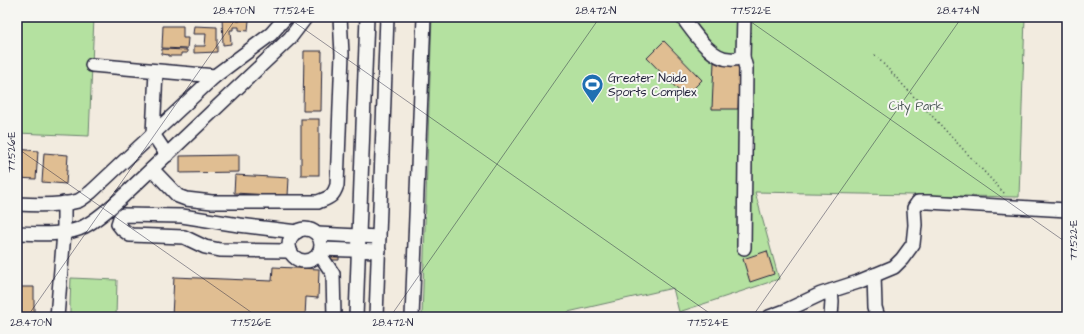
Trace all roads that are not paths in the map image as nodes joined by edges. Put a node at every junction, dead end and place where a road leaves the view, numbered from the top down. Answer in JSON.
{"nodes":[{"id":1,"x":306,"y":17,"type":"edge"},
{"id":2,"x":340,"y":17,"type":"edge"},
{"id":3,"x":367,"y":17,"type":"edge"},
{"id":4,"x":387,"y":17,"type":"edge"},
{"id":5,"x":424,"y":17,"type":"edge"},
{"id":6,"x":682,"y":17,"type":"edge"},
{"id":7,"x":744,"y":17,"type":"edge"},
{"id":8,"x":285,"y":18,"type":"edge"},
{"id":9,"x":743,"y":57,"type":"junction"},
{"id":10,"x":92,"y":65,"type":"dead end"},
{"id":11,"x":156,"y":71,"type":"junction"},
{"id":12,"x":215,"y":76,"type":"junction"},
{"id":13,"x":153,"y":134,"type":"junction"},
{"id":14,"x":167,"y":155,"type":"junction"},
{"id":15,"x":152,"y":169,"type":"junction"},
{"id":16,"x":64,"y":203,"type":"junction"},
{"id":17,"x":17,"y":204,"type":"edge"},
{"id":18,"x":1067,"y":210,"type":"edge"},
{"id":19,"x":186,"y":217,"type":"junction"},
{"id":20,"x":297,"y":232,"type":"junction"},
{"id":21,"x":17,"y":233,"type":"edge"},
{"id":22,"x":64,"y":233,"type":"junction"},
{"id":23,"x":317,"y":234,"type":"junction"},
{"id":24,"x":184,"y":237,"type":"junction"},
{"id":25,"x":359,"y":237,"type":"junction"},
{"id":26,"x":379,"y":237,"type":"junction"},
{"id":27,"x":744,"y":248,"type":"dead end"},
{"id":28,"x":290,"y":250,"type":"junction"},
{"id":29,"x":359,"y":250,"type":"junction"},
{"id":30,"x":320,"y":251,"type":"junction"},
{"id":31,"x":379,"y":251,"type":"junction"},
{"id":32,"x":874,"y":275,"type":"junction"},
{"id":33,"x":831,"y":291,"type":"junction"},
{"id":34,"x":57,"y":317,"type":"edge"},
{"id":35,"x":334,"y":317,"type":"edge"},
{"id":36,"x":356,"y":317,"type":"edge"},
{"id":37,"x":376,"y":317,"type":"edge"},
{"id":38,"x":412,"y":317,"type":"edge"},
{"id":39,"x":768,"y":317,"type":"edge"},
{"id":40,"x":831,"y":317,"type":"edge"},
{"id":41,"x":878,"y":317,"type":"edge"}],
"edges":[{"from":1,"to":14,"type":"street"},
{"from":2,"to":15,"type":"street"},
{"from":3,"to":25,"type":"street"},
{"from":4,"to":26,"type":"street"},
{"from":5,"to":38,"type":"street"},
{"from":6,"to":9,"type":"street"},
{"from":7,"to":9,"type":"street"},
{"from":8,"to":12,"type":"street"},
{"from":9,"to":27,"type":"street"},
{"from":10,"to":11,"type":"street"},
{"from":11,"to":12,"type":"street"},
{"from":11,"to":13,"type":"street"},
{"from":12,"to":13,"type":"street"},
{"from":13,"to":14,"type":"street"},
{"from":13,"to":16,"type":"street"},
{"from":14,"to":15,"type":"street"},
{"from":15,"to":22,"type":"street"},
{"from":16,"to":17,"type":"street"},
{"from":16,"to":22,"type":"street"},
{"from":18,"to":32,"type":"street"},
{"from":19,"to":20,"type":"street"},
{"from":19,"to":24,"type":"street"},
{"from":19,"to":24,"type":"street"},
{"from":20,"to":23,"type":"street"},
{"from":20,"to":28,"type":"street"},
{"from":21,"to":22,"type":"street"},
{"from":22,"to":34,"type":"street"},
{"from":23,"to":25,"type":"street"},
{"from":23,"to":30,"type":"street"},
{"from":24,"to":28,"type":"street"},
{"from":25,"to":26,"type":"street"},
{"from":25,"to":29,"type":"street"},
{"from":26,"to":31,"type":"street"},
{"from":28,"to":30,"type":"street"},
{"from":29,"to":30,"type":"street"},
{"from":29,"to":31,"type":"street"},
{"from":29,"to":36,"type":"street"},
{"from":30,"to":35,"type":"street"},
{"from":31,"to":37,"type":"street"},
{"from":32,"to":33,"type":"street"},
{"from":32,"to":41,"type":"street"},
{"from":33,"to":39,"type":"street"},
{"from":33,"to":40,"type":"street"}]}
